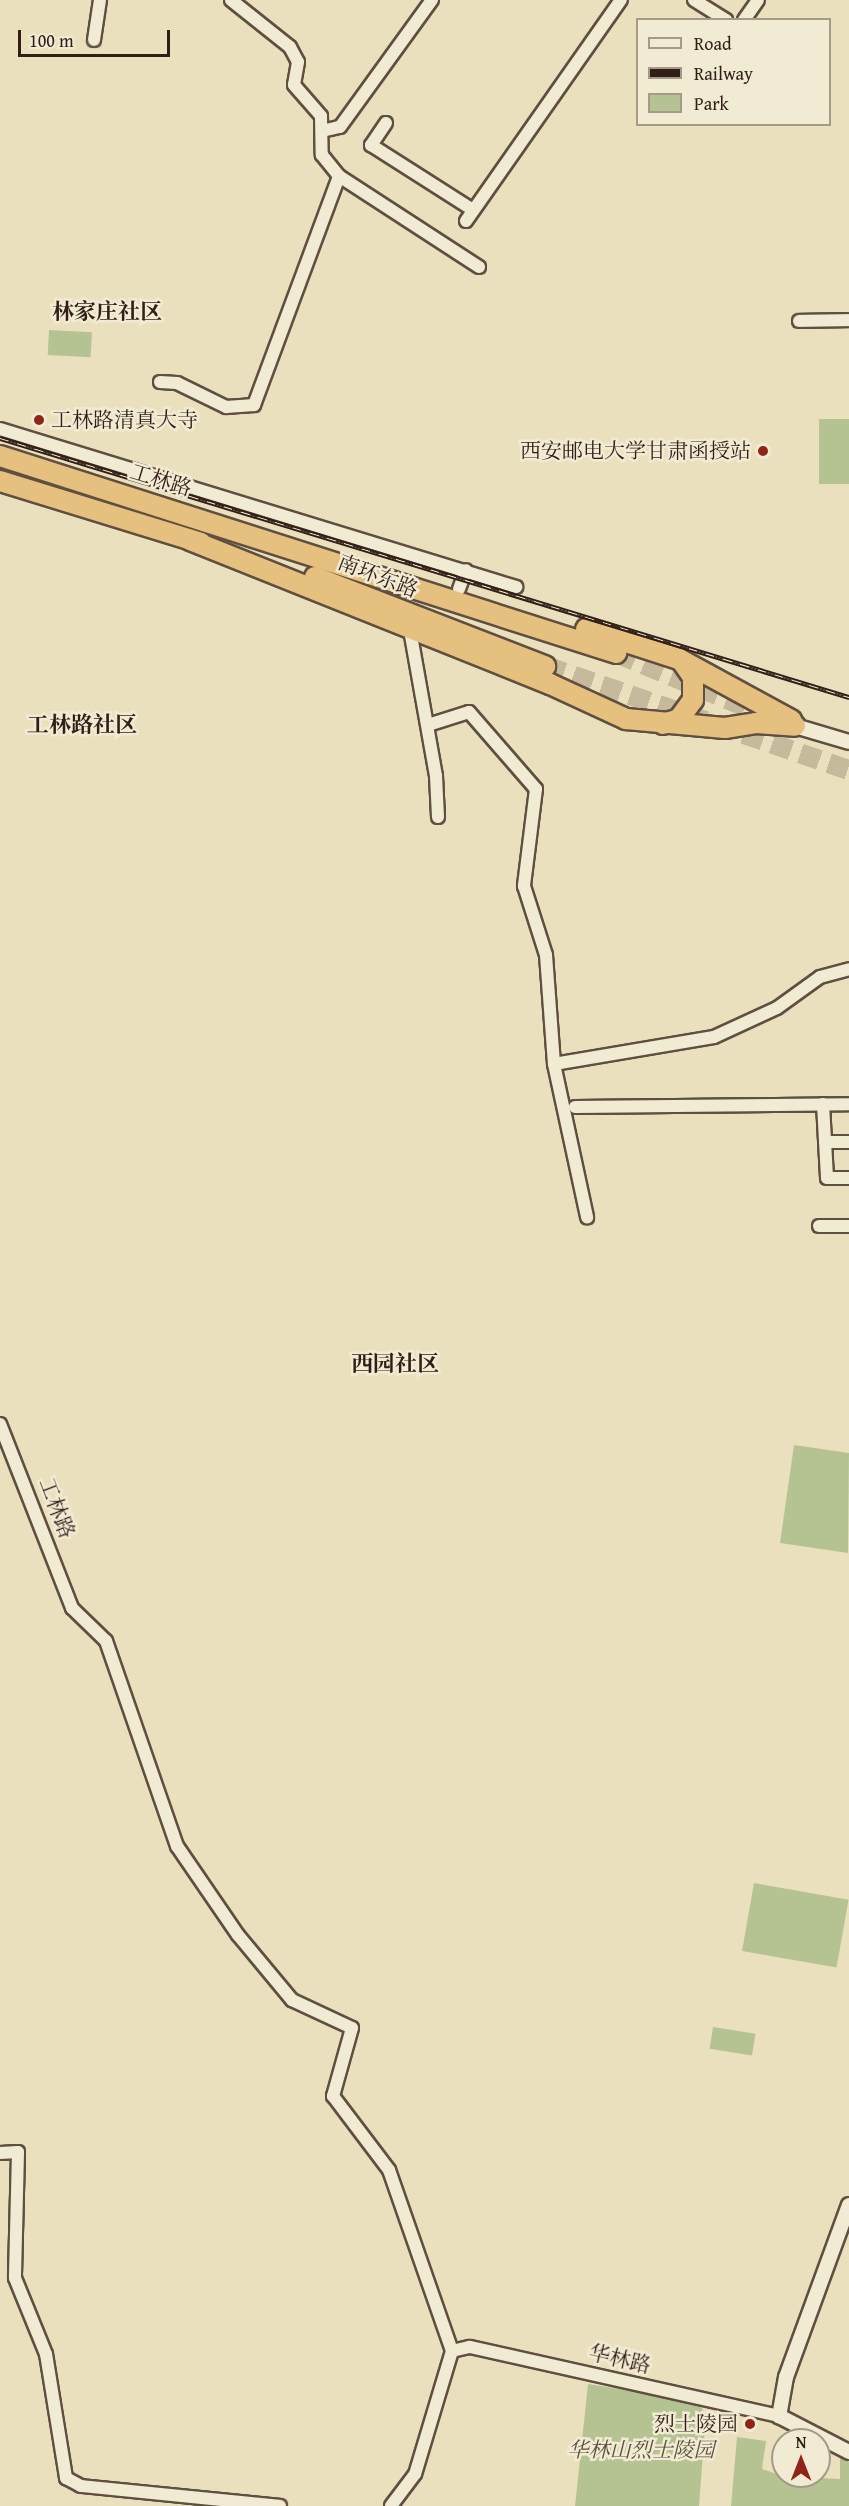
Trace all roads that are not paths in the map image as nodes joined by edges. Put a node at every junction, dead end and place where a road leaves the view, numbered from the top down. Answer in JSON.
{"nodes":[{"id":1,"x":100,"y":0,"type":"edge"},
{"id":2,"x":231,"y":0,"type":"edge"},
{"id":3,"x":432,"y":0,"type":"edge"},
{"id":4,"x":621,"y":0,"type":"edge"},
{"id":5,"x":694,"y":0,"type":"edge"},
{"id":6,"x":758,"y":0,"type":"edge"},
{"id":7,"x":723,"y":18,"type":"edge"},
{"id":8,"x":745,"y":18,"type":"edge"},
{"id":9,"x":94,"y":40,"type":"dead end"},
{"id":10,"x":386,"y":123,"type":"dead end"},
{"id":11,"x":322,"y":131,"type":"junction"},
{"id":12,"x":339,"y":176,"type":"junction"},
{"id":13,"x":479,"y":267,"type":"dead end"},
{"id":14,"x":849,"y":320,"type":"edge"},
{"id":15,"x":799,"y":321,"type":"dead end"},
{"id":16,"x":160,"y":382,"type":"dead end"},
{"id":17,"x":0,"y":429,"type":"edge"},
{"id":18,"x":0,"y":456,"type":"edge"},
{"id":19,"x":0,"y":481,"type":"edge"},
{"id":20,"x":190,"y":540,"type":"junction"},
{"id":21,"x":307,"y":550,"type":"junction"},
{"id":22,"x":463,"y":580,"type":"junction"},
{"id":23,"x":516,"y":587,"type":"dead end"},
{"id":24,"x":410,"y":630,"type":"junction"},
{"id":25,"x":616,"y":653,"type":"tunnel mouth"},
{"id":26,"x":680,"y":659,"type":"junction"},
{"id":27,"x":545,"y":666,"type":"tunnel mouth"},
{"id":28,"x":428,"y":725,"type":"junction"},
{"id":29,"x":657,"y":725,"type":"junction"},
{"id":30,"x":795,"y":726,"type":"junction"},
{"id":31,"x":849,"y":742,"type":"edge"},
{"id":32,"x":438,"y":817,"type":"dead end"},
{"id":33,"x":849,"y":969,"type":"edge"},
{"id":34,"x":554,"y":1064,"type":"junction"},
{"id":35,"x":823,"y":1104,"type":"junction"},
{"id":36,"x":849,"y":1104,"type":"edge"},
{"id":37,"x":575,"y":1107,"type":"dead end"},
{"id":38,"x":849,"y":1142,"type":"edge"},
{"id":39,"x":825,"y":1143,"type":"junction"},
{"id":40,"x":849,"y":1178,"type":"edge"},
{"id":41,"x":587,"y":1217,"type":"dead end"},
{"id":42,"x":849,"y":1226,"type":"edge"},
{"id":43,"x":819,"y":1227,"type":"dead end"},
{"id":44,"x":0,"y":1424,"type":"edge"},
{"id":45,"x":0,"y":2153,"type":"edge"},
{"id":46,"x":849,"y":2205,"type":"edge"},
{"id":47,"x":452,"y":2352,"type":"junction"},
{"id":48,"x":779,"y":2416,"type":"junction"},
{"id":49,"x":849,"y":2452,"type":"edge"},
{"id":50,"x":211,"y":2502,"type":"edge"},
{"id":51,"x":280,"y":2506,"type":"edge"},
{"id":52,"x":391,"y":2506,"type":"edge"}],
"edges":[{"from":1,"to":9,"type":"street"},
{"from":2,"to":11,"type":"street"},
{"from":3,"to":11,"type":"street"},
{"from":4,"to":10,"type":"street"},
{"from":5,"to":7,"type":"street"},
{"from":6,"to":8,"type":"street"},
{"from":11,"to":12,"type":"street"},
{"from":12,"to":13,"type":"street"},
{"from":12,"to":16,"type":"street"},
{"from":14,"to":15,"type":"street"},
{"from":17,"to":22,"type":"street"},
{"from":18,"to":21,"type":"highway","name":"工林路"},
{"from":19,"to":20,"type":"highway"},
{"from":20,"to":24,"type":"highway"},
{"from":20,"to":27,"type":"highway","name":"南环东路"},
{"from":21,"to":22,"type":"highway"},
{"from":21,"to":25,"type":"highway","name":"南环东路"},
{"from":22,"to":23,"type":"street"},
{"from":22,"to":26,"type":"highway"},
{"from":24,"to":28,"type":"street"},
{"from":24,"to":29,"type":"highway"},
{"from":26,"to":29,"type":"highway"},
{"from":26,"to":30,"type":"highway"},
{"from":28,"to":32,"type":"street"},
{"from":28,"to":34,"type":"street"},
{"from":29,"to":30,"type":"highway"},
{"from":30,"to":31,"type":"street"},
{"from":33,"to":34,"type":"street"},
{"from":34,"to":41,"type":"street"},
{"from":35,"to":36,"type":"street"},
{"from":35,"to":37,"type":"street"},
{"from":35,"to":39,"type":"street"},
{"from":38,"to":39,"type":"street"},
{"from":39,"to":40,"type":"street"},
{"from":42,"to":43,"type":"street"},
{"from":44,"to":47,"type":"street","name":"工林路"},
{"from":45,"to":50,"type":"street"},
{"from":46,"to":48,"type":"street"},
{"from":47,"to":48,"type":"street","name":"华林路"},
{"from":47,"to":52,"type":"street"},
{"from":48,"to":49,"type":"street","name":"华林路"},
{"from":50,"to":51,"type":"street"}]}
